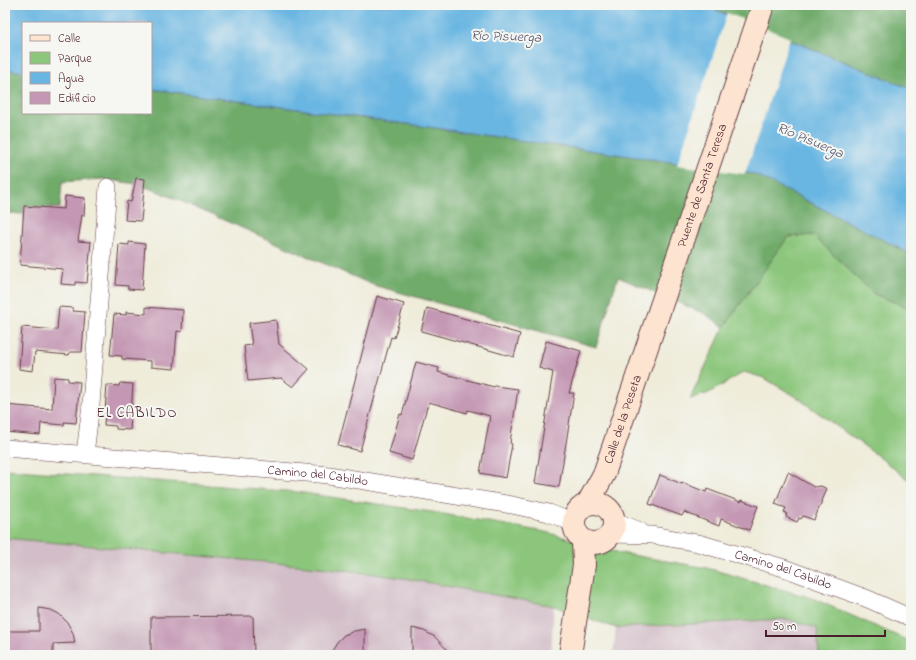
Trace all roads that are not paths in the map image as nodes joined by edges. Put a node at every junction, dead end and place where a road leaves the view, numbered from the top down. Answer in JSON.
{"nodes":[{"id":1,"x":763,"y":5,"type":"edge"},
{"id":2,"x":108,"y":187,"type":"dead end"},
{"id":3,"x":641,"y":364,"type":"joint"},
{"id":4,"x":5,"y":448,"type":"edge"},
{"id":5,"x":85,"y":454,"type":"junction"},
{"id":6,"x":593,"y":523,"type":"junction"},
{"id":7,"x":911,"y":618,"type":"edge"},
{"id":8,"x":570,"y":655,"type":"edge"}],
"edges":[{"from":1,"to":3,"type":"main road","name":"Puente de Santa Teresa"},
{"from":2,"to":5,"type":"street"},
{"from":3,"to":6,"type":"main road","name":"Calle de la Peseta"},
{"from":4,"to":5,"type":"street","name":"Camino del Cabildo"},
{"from":5,"to":6,"type":"street","name":"Camino del Cabildo"},
{"from":6,"to":7,"type":"street","name":"Camino del Cabildo"},
{"from":6,"to":8,"type":"main road"}]}
